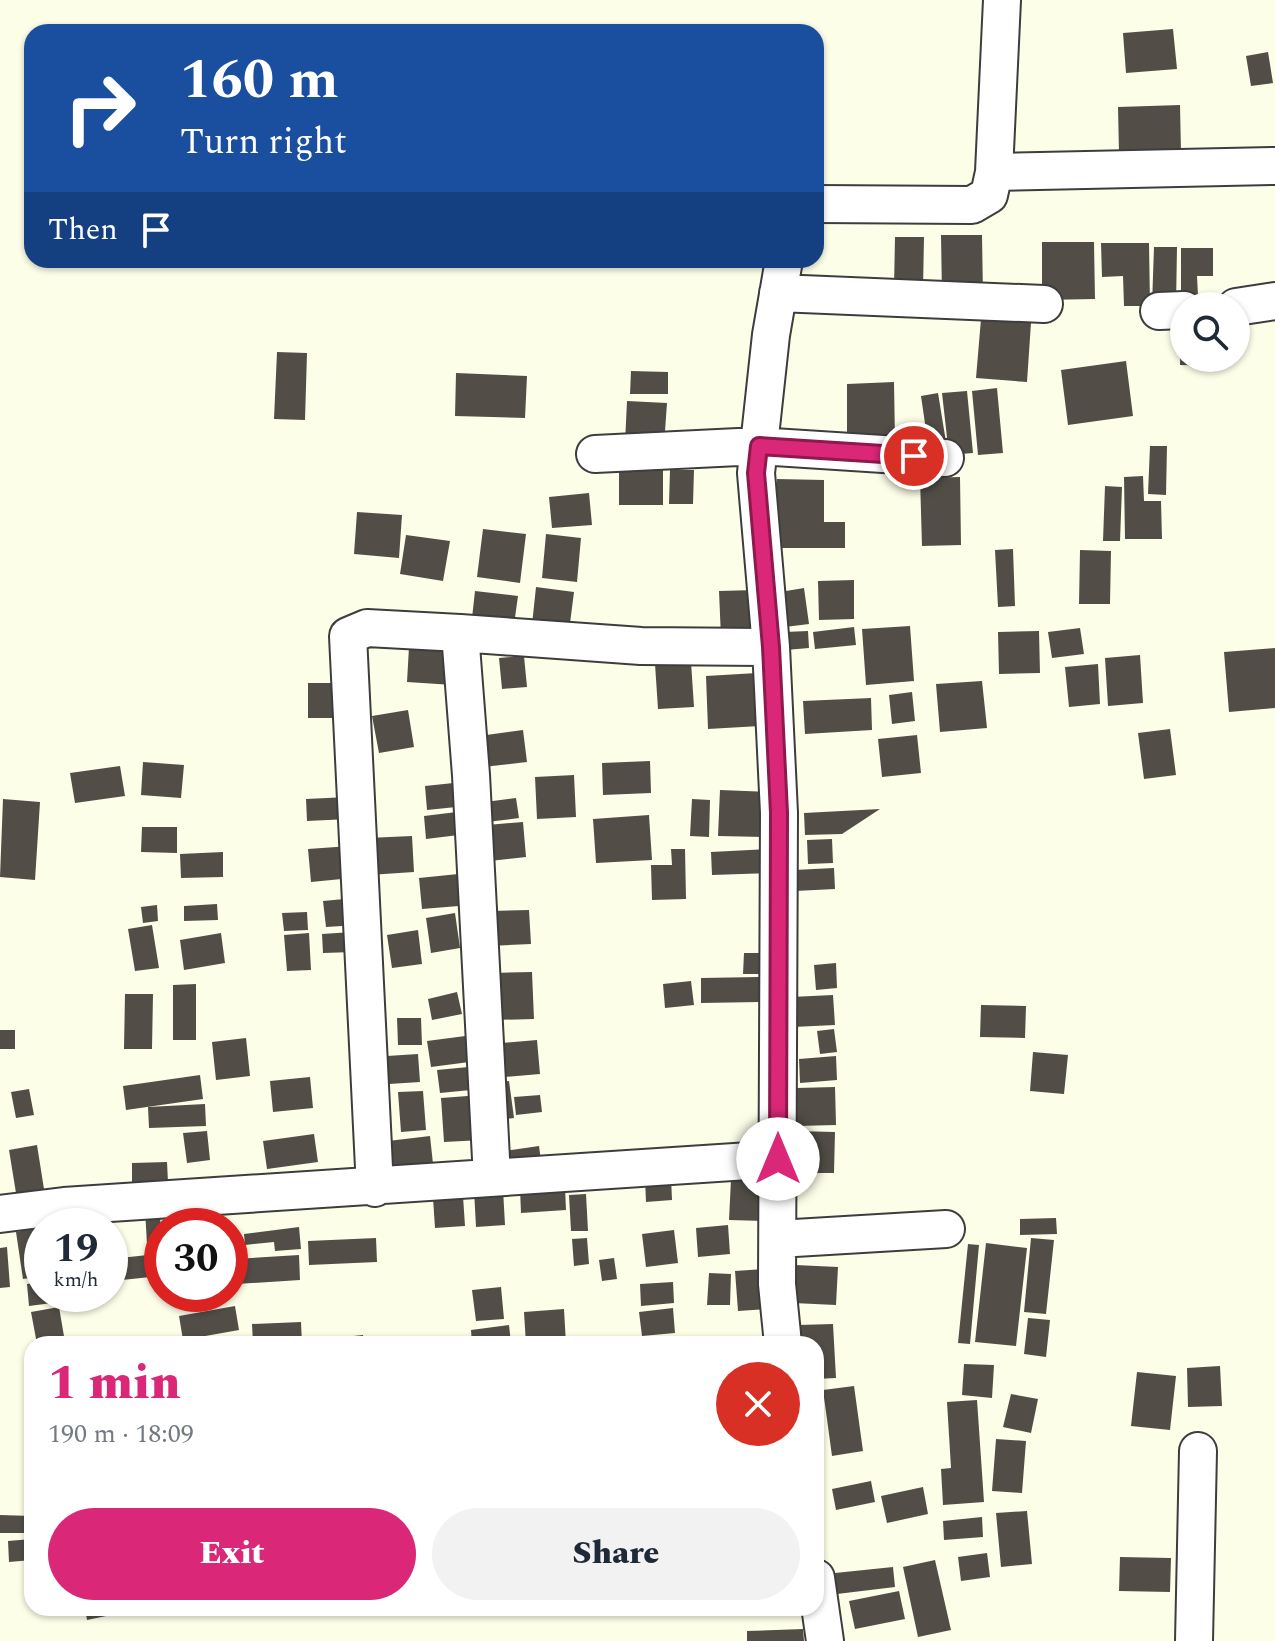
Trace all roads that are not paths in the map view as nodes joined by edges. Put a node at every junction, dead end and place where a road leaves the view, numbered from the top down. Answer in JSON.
{"nodes":[{"id":1,"x":1002,"y":0,"type":"edge"},
{"id":2,"x":1275,"y":166,"type":"edge"},
{"id":3,"x":994,"y":172,"type":"junction"},
{"id":4,"x":824,"y":204,"type":"edge"},
{"id":5,"x":781,"y":276,"type":"edge"},
{"id":6,"x":1275,"y":301,"type":"edge"},
{"id":7,"x":1044,"y":304,"type":"dead end"},
{"id":8,"x":1250,"y":305,"type":"edge"},
{"id":9,"x":759,"y":446,"type":"junction"},
{"id":10,"x":595,"y":454,"type":"dead end"},
{"id":11,"x":945,"y":458,"type":"dead end"},
{"id":12,"x":460,"y":633,"type":"junction"},
{"id":13,"x":771,"y":647,"type":"junction"},
{"id":14,"x":778,"y":1159,"type":"junction"},
{"id":15,"x":492,"y":1178,"type":"junction"},
{"id":16,"x":375,"y":1188,"type":"junction"},
{"id":17,"x":0,"y":1214,"type":"edge"},
{"id":18,"x":946,"y":1229,"type":"dead end"},
{"id":19,"x":778,"y":1239,"type":"junction"},
{"id":20,"x":783,"y":1336,"type":"edge"},
{"id":21,"x":1198,"y":1451,"type":"dead end"},
{"id":22,"x":821,"y":1616,"type":"edge"},
{"id":23,"x":825,"y":1641,"type":"edge"},
{"id":24,"x":1194,"y":1641,"type":"edge"}],
"edges":[{"from":1,"to":3,"type":"street"},
{"from":2,"to":3,"type":"street"},
{"from":3,"to":4,"type":"street"},
{"from":5,"to":7,"type":"street"},
{"from":5,"to":9,"type":"street"},
{"from":6,"to":8,"type":"street"},
{"from":9,"to":10,"type":"street"},
{"from":9,"to":11,"type":"street"},
{"from":9,"to":13,"type":"street"},
{"from":12,"to":13,"type":"street"},
{"from":12,"to":15,"type":"street"},
{"from":12,"to":16,"type":"street"},
{"from":13,"to":14,"type":"street"},
{"from":14,"to":15,"type":"street"},
{"from":14,"to":19,"type":"street"},
{"from":15,"to":16,"type":"street"},
{"from":16,"to":17,"type":"street"},
{"from":18,"to":19,"type":"street"},
{"from":19,"to":20,"type":"street"},
{"from":21,"to":24,"type":"street"},
{"from":22,"to":23,"type":"street"}]}
